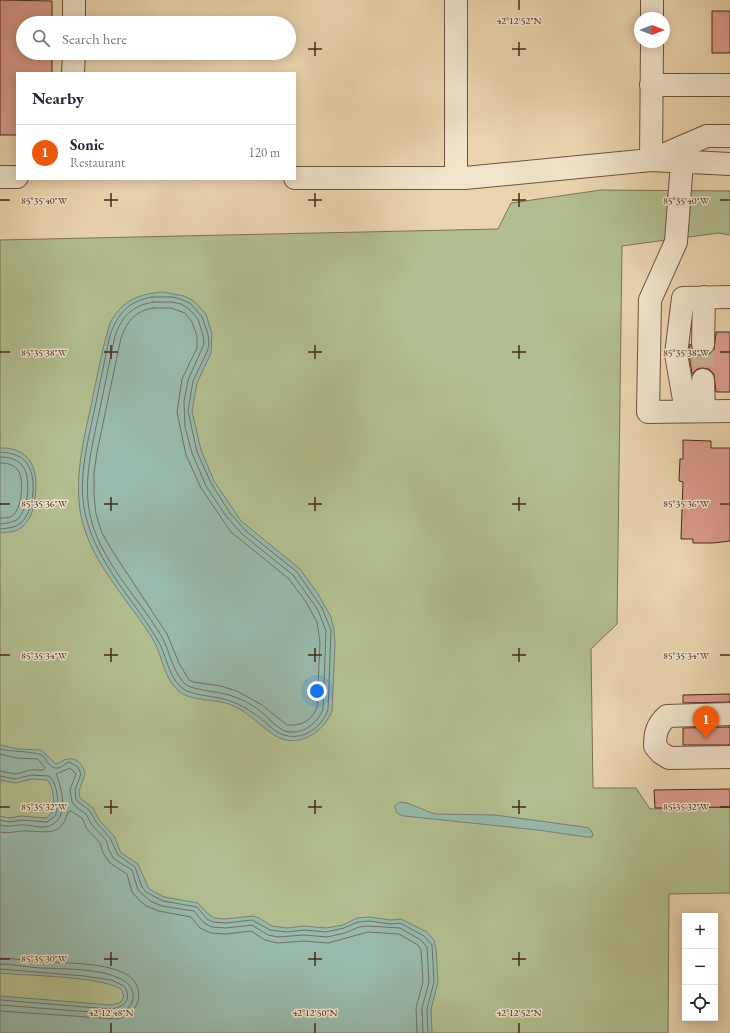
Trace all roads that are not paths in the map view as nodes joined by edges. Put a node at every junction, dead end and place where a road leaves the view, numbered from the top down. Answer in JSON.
{"nodes":[{"id":1,"x":74,"y":0,"type":"edge"},
{"id":2,"x":456,"y":0,"type":"edge"},
{"id":3,"x":652,"y":0,"type":"edge"},
{"id":4,"x":652,"y":12,"type":"edge"},
{"id":5,"x":74,"y":16,"type":"edge"},
{"id":6,"x":652,"y":48,"type":"edge"},
{"id":7,"x":74,"y":60,"type":"edge"},
{"id":8,"x":73,"y":72,"type":"edge"},
{"id":9,"x":651,"y":85,"type":"junction"},
{"id":10,"x":730,"y":85,"type":"edge"},
{"id":11,"x":730,"y":136,"type":"edge"},
{"id":12,"x":651,"y":160,"type":"junction"},
{"id":13,"x":682,"y":162,"type":"junction"},
{"id":14,"x":730,"y":164,"type":"edge"},
{"id":15,"x":0,"y":177,"type":"edge"},
{"id":16,"x":16,"y":178,"type":"edge"},
{"id":17,"x":296,"y":178,"type":"edge"},
{"id":18,"x":456,"y":178,"type":"junction"},
{"id":19,"x":704,"y":297,"type":"junction"},
{"id":20,"x":730,"y":297,"type":"edge"},
{"id":21,"x":703,"y":344,"type":"tunnel mouth"},
{"id":22,"x":703,"y":380,"type":"tunnel mouth"},
{"id":23,"x":695,"y":411,"type":"junction"},
{"id":24,"x":730,"y":411,"type":"edge"},
{"id":25,"x":730,"y":714,"type":"edge"},
{"id":26,"x":730,"y":758,"type":"edge"}],
"edges":[{"from":1,"to":5,"type":"street"},
{"from":2,"to":18,"type":"street"},
{"from":3,"to":4,"type":"street"},
{"from":6,"to":9,"type":"street"},
{"from":7,"to":8,"type":"street"},
{"from":9,"to":10,"type":"street"},
{"from":9,"to":12,"type":"street"},
{"from":11,"to":12,"type":"street"},
{"from":12,"to":13,"type":"street"},
{"from":12,"to":18,"type":"street"},
{"from":13,"to":14,"type":"street"},
{"from":13,"to":23,"type":"street"},
{"from":15,"to":16,"type":"street"},
{"from":17,"to":18,"type":"street"},
{"from":19,"to":20,"type":"street"},
{"from":19,"to":21,"type":"street"},
{"from":19,"to":23,"type":"street"},
{"from":22,"to":23,"type":"street"},
{"from":23,"to":24,"type":"street"},
{"from":25,"to":26,"type":"street"}]}
